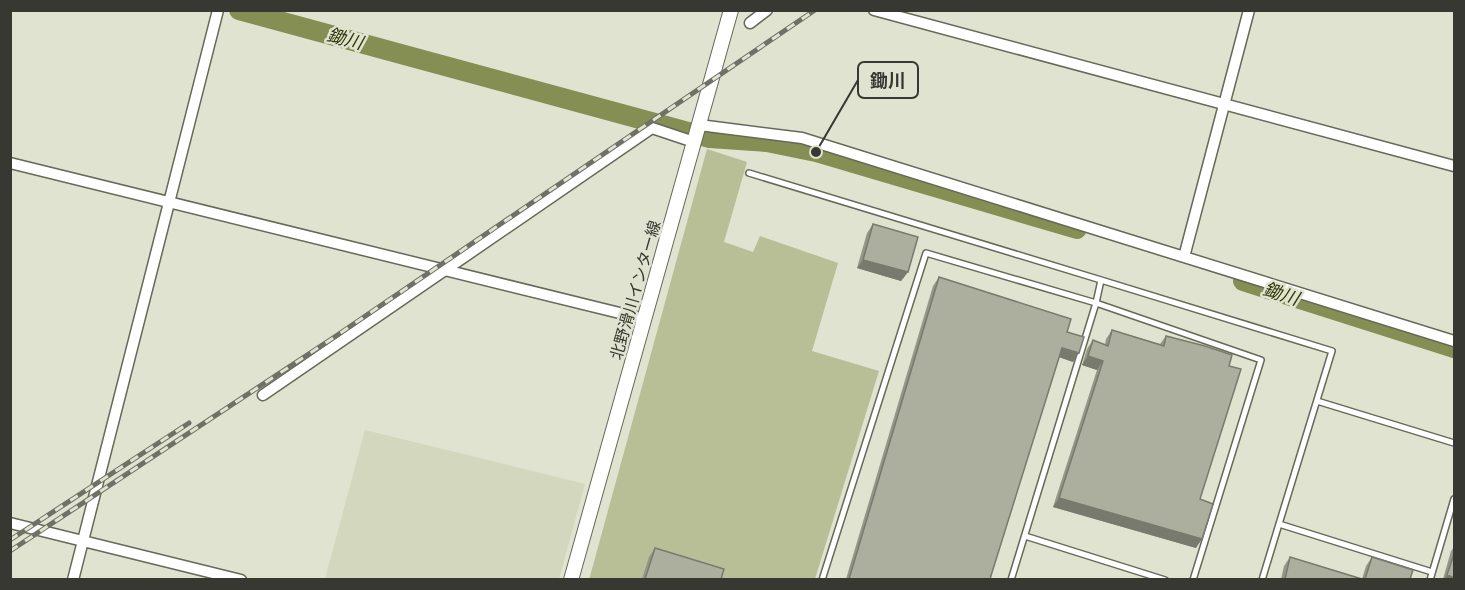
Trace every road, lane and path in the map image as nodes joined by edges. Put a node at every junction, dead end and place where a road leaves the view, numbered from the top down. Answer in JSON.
{"nodes":[{"id":1,"x":218,"y":10,"type":"edge"},
{"id":2,"x":731,"y":10,"type":"edge"},
{"id":3,"x":767,"y":10,"type":"edge"},
{"id":4,"x":874,"y":10,"type":"edge"},
{"id":5,"x":1249,"y":10,"type":"edge"},
{"id":6,"x":750,"y":23,"type":"dead end"},
{"id":7,"x":1225,"y":104,"type":"junction"},
{"id":8,"x":699,"y":125,"type":"junction"},
{"id":9,"x":694,"y":142,"type":"junction"},
{"id":10,"x":10,"y":163,"type":"edge"},
{"id":11,"x":1455,"y":166,"type":"edge"},
{"id":12,"x":749,"y":173,"type":"dead end"},
{"id":13,"x":170,"y":201,"type":"junction"},
{"id":14,"x":1184,"y":257,"type":"junction"},
{"id":15,"x":446,"y":269,"type":"junction"},
{"id":16,"x":1101,"y":280,"type":"junction"},
{"id":17,"x":1096,"y":303,"type":"junction"},
{"id":18,"x":644,"y":319,"type":"junction"},
{"id":19,"x":1455,"y":340,"type":"edge"},
{"id":20,"x":262,"y":395,"type":"dead end"},
{"id":21,"x":1317,"y":401,"type":"junction"},
{"id":22,"x":1455,"y":443,"type":"edge"},
{"id":23,"x":1455,"y":499,"type":"edge"},
{"id":24,"x":10,"y":523,"type":"edge"},
{"id":25,"x":1280,"y":524,"type":"junction"},
{"id":26,"x":1025,"y":536,"type":"junction"},
{"id":27,"x":84,"y":541,"type":"junction"},
{"id":28,"x":1432,"y":572,"type":"junction"},
{"id":29,"x":73,"y":579,"type":"edge"},
{"id":30,"x":241,"y":579,"type":"edge"},
{"id":31,"x":571,"y":579,"type":"edge"},
{"id":32,"x":822,"y":579,"type":"edge"},
{"id":33,"x":1011,"y":579,"type":"edge"},
{"id":34,"x":1165,"y":579,"type":"edge"},
{"id":35,"x":1192,"y":579,"type":"edge"},
{"id":36,"x":1263,"y":579,"type":"edge"},
{"id":37,"x":1430,"y":579,"type":"edge"}],
"edges":[{"from":1,"to":13,"type":"street"},
{"from":2,"to":8,"type":"main road","name":"北野滑川インター線"},
{"from":3,"to":6,"type":"street"},
{"from":4,"to":7,"type":"street"},
{"from":5,"to":7,"type":"street"},
{"from":7,"to":11,"type":"street"},
{"from":7,"to":14,"type":"street"},
{"from":8,"to":9,"type":"main road","name":"北野滑川インター線"},
{"from":8,"to":14,"type":"street"},
{"from":9,"to":15,"type":"street"},
{"from":9,"to":18,"type":"main road","name":"北野滑川インター線"},
{"from":10,"to":13,"type":"street"},
{"from":12,"to":16,"type":"lane"},
{"from":13,"to":15,"type":"street"},
{"from":13,"to":27,"type":"street"},
{"from":14,"to":19,"type":"street"},
{"from":15,"to":18,"type":"street"},
{"from":15,"to":20,"type":"street"},
{"from":16,"to":17,"type":"lane"},
{"from":16,"to":21,"type":"lane"},
{"from":17,"to":26,"type":"lane"},
{"from":17,"to":32,"type":"lane"},
{"from":17,"to":35,"type":"lane"},
{"from":18,"to":31,"type":"main road","name":"北野滑川インター線"},
{"from":21,"to":22,"type":"lane"},
{"from":21,"to":25,"type":"lane"},
{"from":23,"to":28,"type":"lane"},
{"from":24,"to":27,"type":"street"},
{"from":25,"to":28,"type":"lane"},
{"from":25,"to":36,"type":"lane"},
{"from":26,"to":33,"type":"lane"},
{"from":26,"to":34,"type":"lane"},
{"from":27,"to":29,"type":"street"},
{"from":27,"to":30,"type":"street"},
{"from":28,"to":37,"type":"lane"}]}
